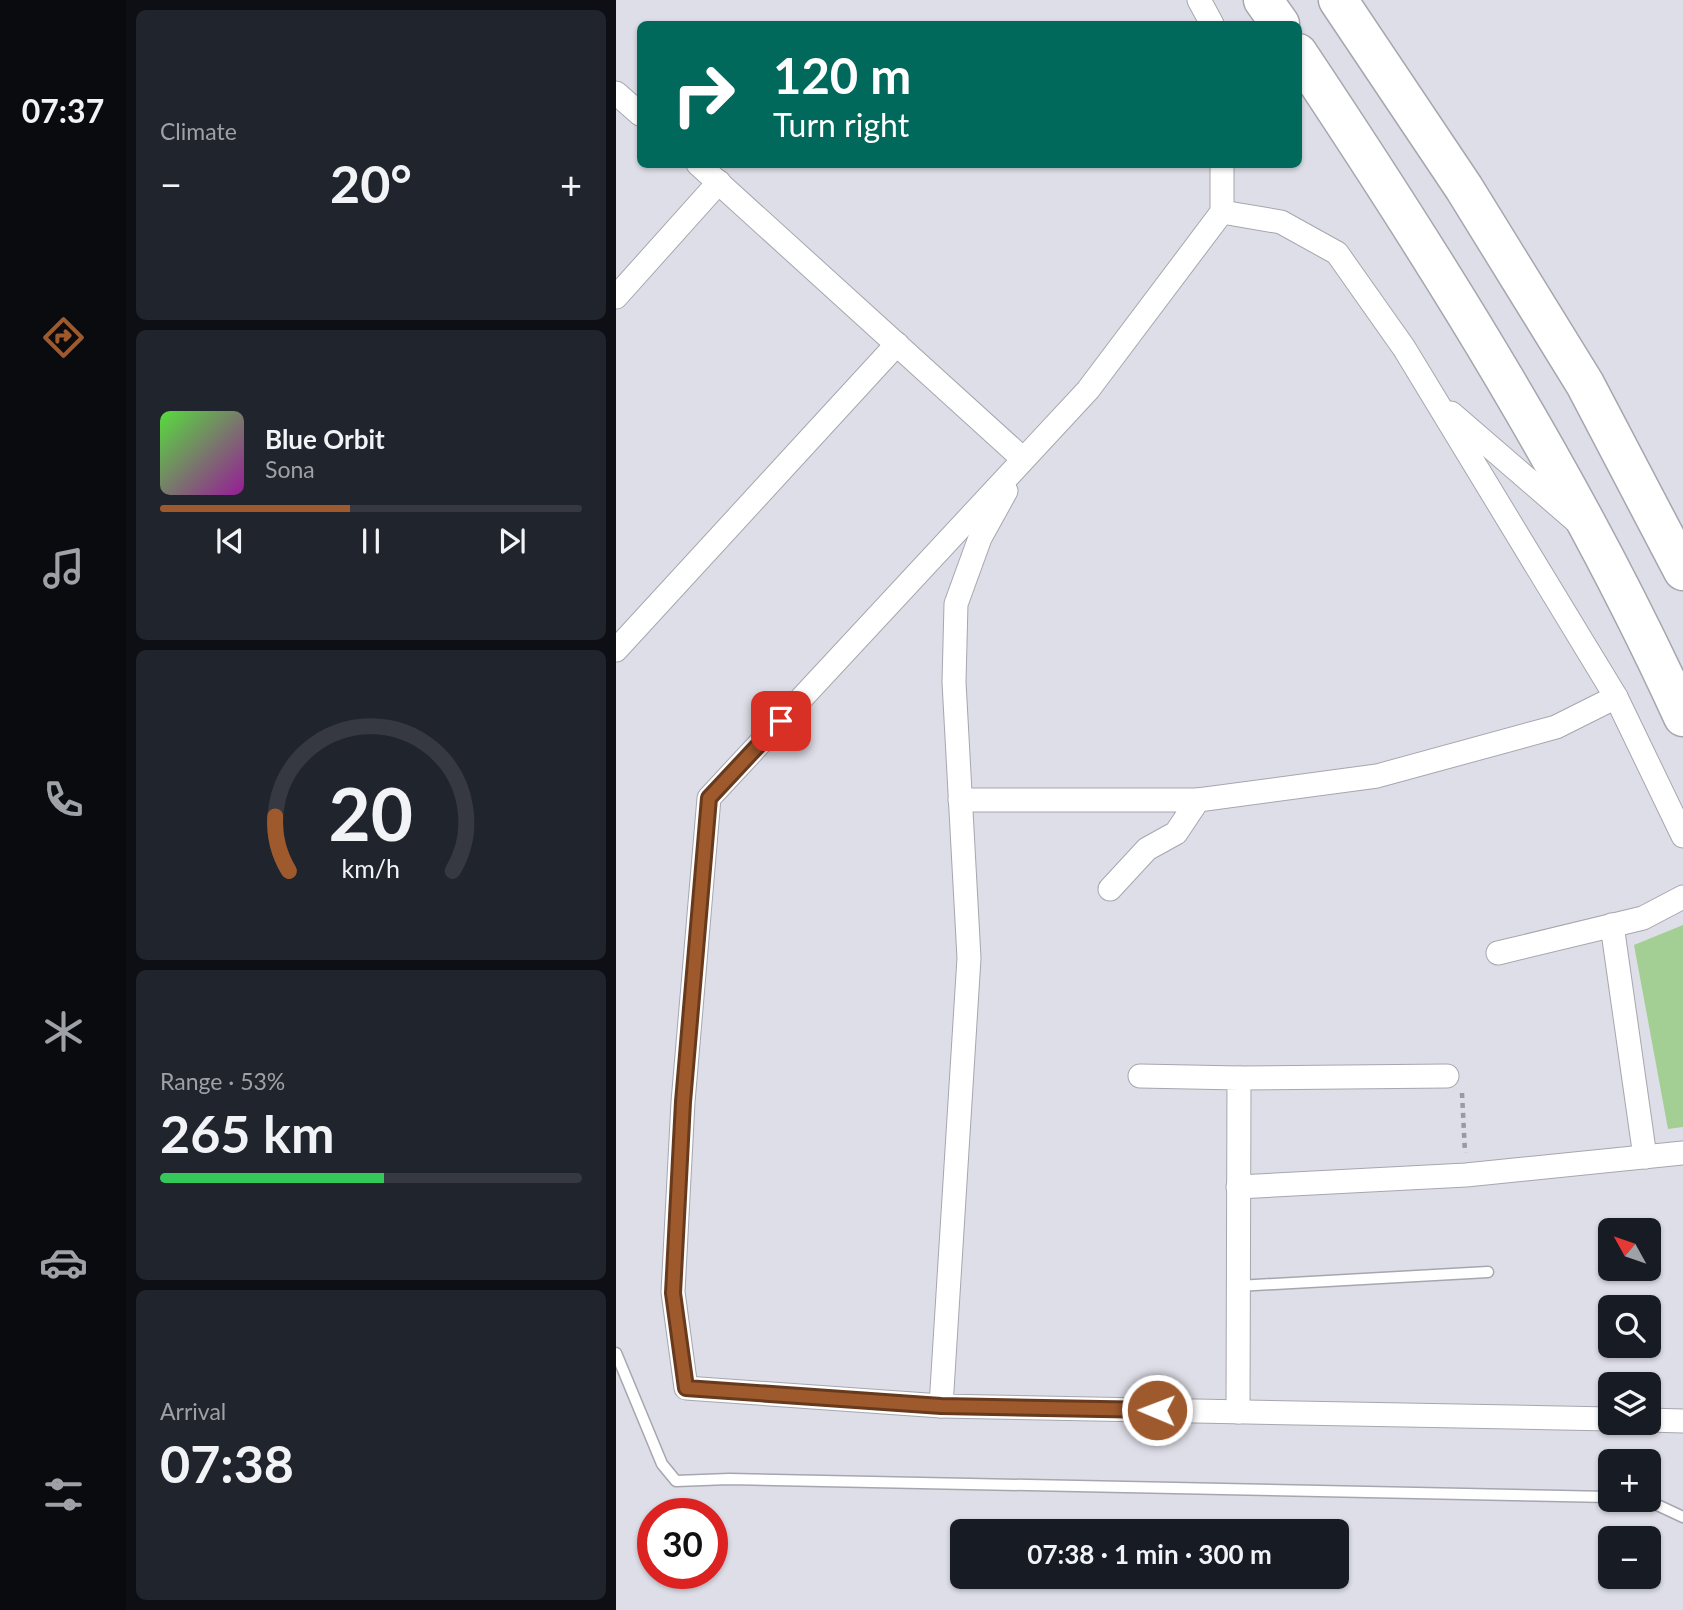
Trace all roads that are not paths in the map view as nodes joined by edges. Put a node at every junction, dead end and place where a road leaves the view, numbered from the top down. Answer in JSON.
{"nodes":[{"id":1,"x":1199,"y":0,"type":"edge"},
{"id":2,"x":1245,"y":0,"type":"edge"},
{"id":3,"x":1263,"y":0,"type":"edge"},
{"id":4,"x":1338,"y":0,"type":"edge"},
{"id":5,"x":1210,"y":21,"type":"edge"},
{"id":6,"x":1264,"y":21,"type":"edge"},
{"id":7,"x":1278,"y":21,"type":"edge"},
{"id":8,"x":1309,"y":72,"type":"edge"},
{"id":9,"x":616,"y":93,"type":"edge"},
{"id":10,"x":637,"y":111,"type":"edge"},
{"id":11,"x":703,"y":168,"type":"edge"},
{"id":12,"x":1222,"y":168,"type":"edge"},
{"id":13,"x":719,"y":182,"type":"junction"},
{"id":14,"x":1222,"y":212,"type":"junction"},
{"id":15,"x":616,"y":297,"type":"edge"},
{"id":16,"x":897,"y":344,"type":"junction"},
{"id":17,"x":1435,"y":400,"type":"junction"},
{"id":18,"x":1023,"y":459,"type":"junction"},
{"id":19,"x":1593,"y":537,"type":"junction"},
{"id":20,"x":1683,"y":571,"type":"edge"},
{"id":21,"x":616,"y":650,"type":"edge"},
{"id":22,"x":1616,"y":697,"type":"junction"},
{"id":23,"x":1683,"y":718,"type":"edge"},
{"id":24,"x":960,"y":800,"type":"junction"},
{"id":25,"x":1198,"y":800,"type":"junction"},
{"id":26,"x":1683,"y":836,"type":"edge"},
{"id":27,"x":1110,"y":889,"type":"dead end"},
{"id":28,"x":1683,"y":897,"type":"edge"},
{"id":29,"x":1612,"y":925,"type":"junction"},
{"id":30,"x":1498,"y":953,"type":"dead end"},
{"id":31,"x":1140,"y":1076,"type":"dead end"},
{"id":32,"x":1447,"y":1076,"type":"road end"},
{"id":33,"x":1239,"y":1079,"type":"junction"},
{"id":34,"x":1683,"y":1153,"type":"edge"},
{"id":35,"x":1645,"y":1157,"type":"junction"},
{"id":36,"x":1238,"y":1187,"type":"junction"},
{"id":37,"x":1488,"y":1272,"type":"dead end"},
{"id":38,"x":1238,"y":1286,"type":"junction"},
{"id":39,"x":616,"y":1353,"type":"edge"},
{"id":40,"x":941,"y":1406,"type":"junction"},
{"id":41,"x":1238,"y":1412,"type":"junction"},
{"id":42,"x":1598,"y":1419,"type":"edge"},
{"id":43,"x":1661,"y":1420,"type":"edge"},
{"id":44,"x":1683,"y":1421,"type":"edge"},
{"id":45,"x":1598,"y":1497,"type":"edge"},
{"id":46,"x":1661,"y":1507,"type":"edge"},
{"id":47,"x":1683,"y":1517,"type":"edge"}],
"edges":[{"from":1,"to":5,"type":"street"},
{"from":2,"to":6,"type":"street"},
{"from":3,"to":7,"type":"highway"},
{"from":4,"to":20,"type":"highway"},
{"from":8,"to":19,"type":"highway"},
{"from":9,"to":10,"type":"street"},
{"from":11,"to":13,"type":"street"},
{"from":12,"to":14,"type":"street"},
{"from":13,"to":15,"type":"street"},
{"from":13,"to":16,"type":"street"},
{"from":14,"to":17,"type":"street"},
{"from":14,"to":18,"type":"street"},
{"from":16,"to":18,"type":"street"},
{"from":16,"to":21,"type":"street"},
{"from":17,"to":19,"type":"street"},
{"from":17,"to":22,"type":"street"},
{"from":18,"to":24,"type":"street"},
{"from":18,"to":40,"type":"street"},
{"from":19,"to":23,"type":"highway"},
{"from":22,"to":25,"type":"street"},
{"from":22,"to":26,"type":"street"},
{"from":24,"to":25,"type":"street"},
{"from":24,"to":40,"type":"street"},
{"from":25,"to":27,"type":"street"},
{"from":28,"to":29,"type":"street"},
{"from":29,"to":30,"type":"street"},
{"from":29,"to":35,"type":"street"},
{"from":31,"to":33,"type":"street"},
{"from":32,"to":33,"type":"street"},
{"from":33,"to":36,"type":"street"},
{"from":34,"to":35,"type":"street"},
{"from":35,"to":36,"type":"street"},
{"from":36,"to":38,"type":"street"},
{"from":37,"to":38,"type":"lane"},
{"from":38,"to":41,"type":"street"},
{"from":39,"to":45,"type":"lane"},
{"from":40,"to":41,"type":"street"},
{"from":41,"to":42,"type":"street"},
{"from":43,"to":44,"type":"street"},
{"from":46,"to":47,"type":"lane"}]}
